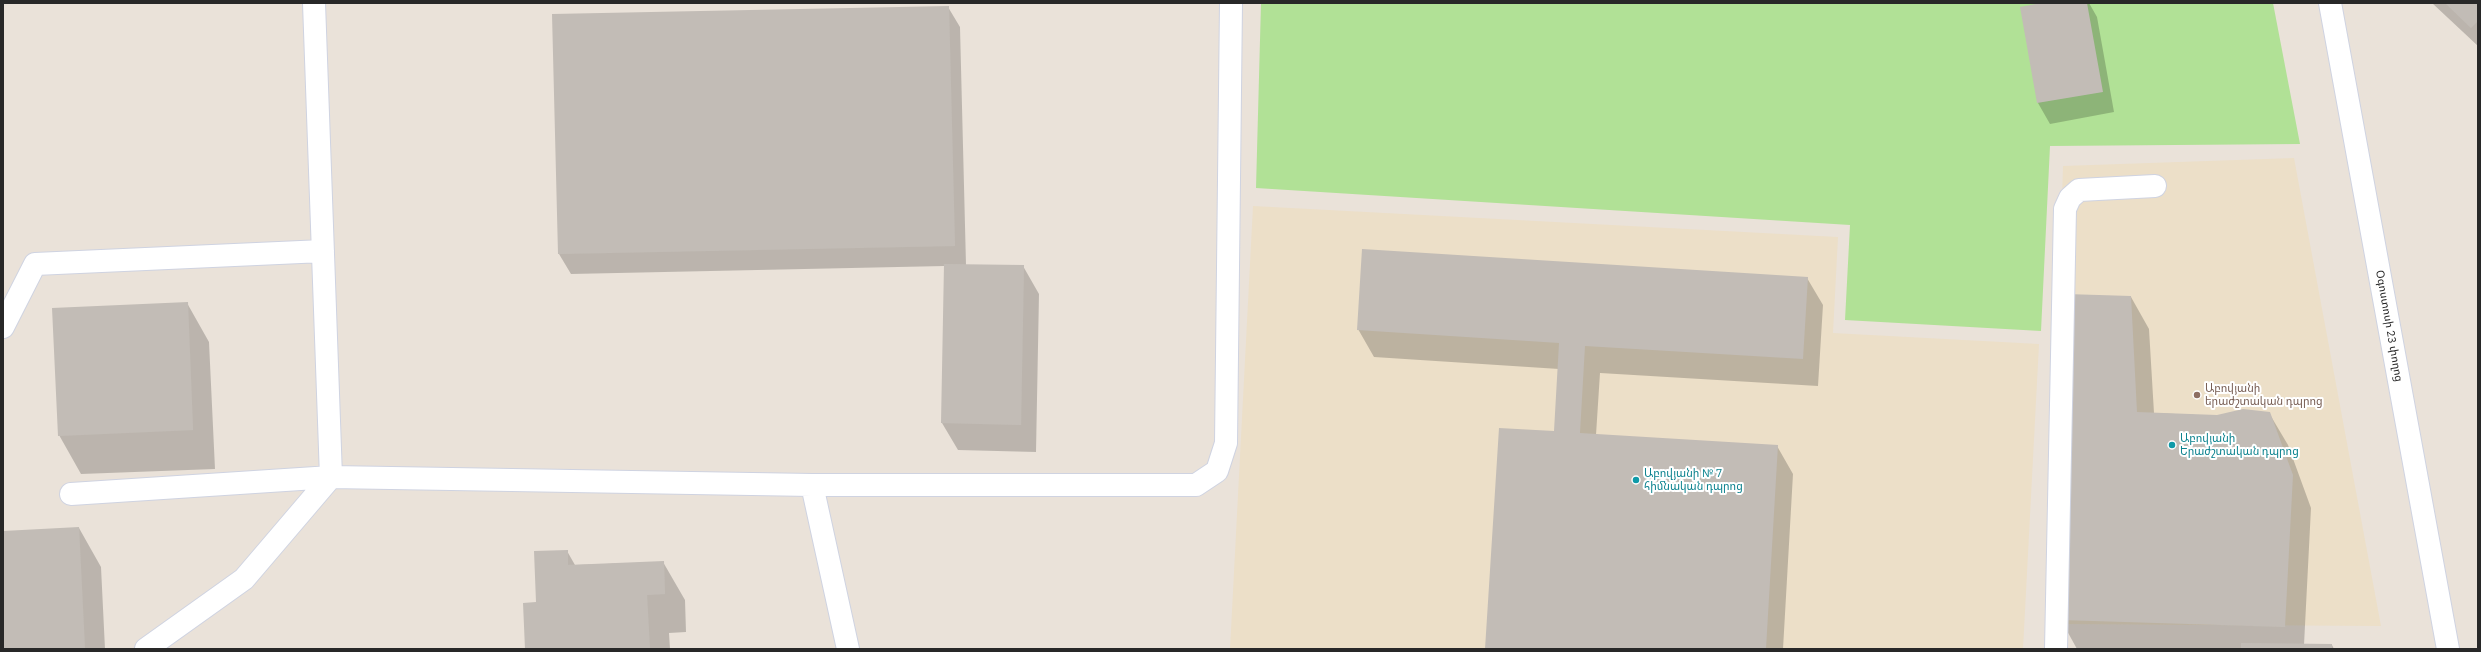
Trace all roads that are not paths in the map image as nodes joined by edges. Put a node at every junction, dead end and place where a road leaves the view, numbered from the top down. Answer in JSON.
{"nodes":[{"id":1,"x":314,"y":3,"type":"edge"},
{"id":2,"x":1231,"y":3,"type":"edge"},
{"id":3,"x":2330,"y":3,"type":"edge"},
{"id":4,"x":2155,"y":186,"type":"dead end"},
{"id":5,"x":323,"y":251,"type":"junction"},
{"id":6,"x":3,"y":327,"type":"edge"},
{"id":7,"x":331,"y":477,"type":"junction"},
{"id":8,"x":812,"y":485,"type":"junction"},
{"id":9,"x":72,"y":494,"type":"dead end"},
{"id":10,"x":146,"y":649,"type":"edge"},
{"id":11,"x":848,"y":649,"type":"edge"},
{"id":12,"x":2056,"y":649,"type":"edge"},
{"id":13,"x":2448,"y":649,"type":"edge"}],
"edges":[{"from":1,"to":5,"type":"street"},
{"from":2,"to":8,"type":"street"},
{"from":3,"to":13,"type":"street","name":"Օգոստոսի 23 փողոց"},
{"from":4,"to":12,"type":"street"},
{"from":5,"to":6,"type":"street"},
{"from":5,"to":7,"type":"street"},
{"from":7,"to":8,"type":"street"},
{"from":7,"to":9,"type":"street"},
{"from":7,"to":10,"type":"street"},
{"from":8,"to":11,"type":"street"}]}
